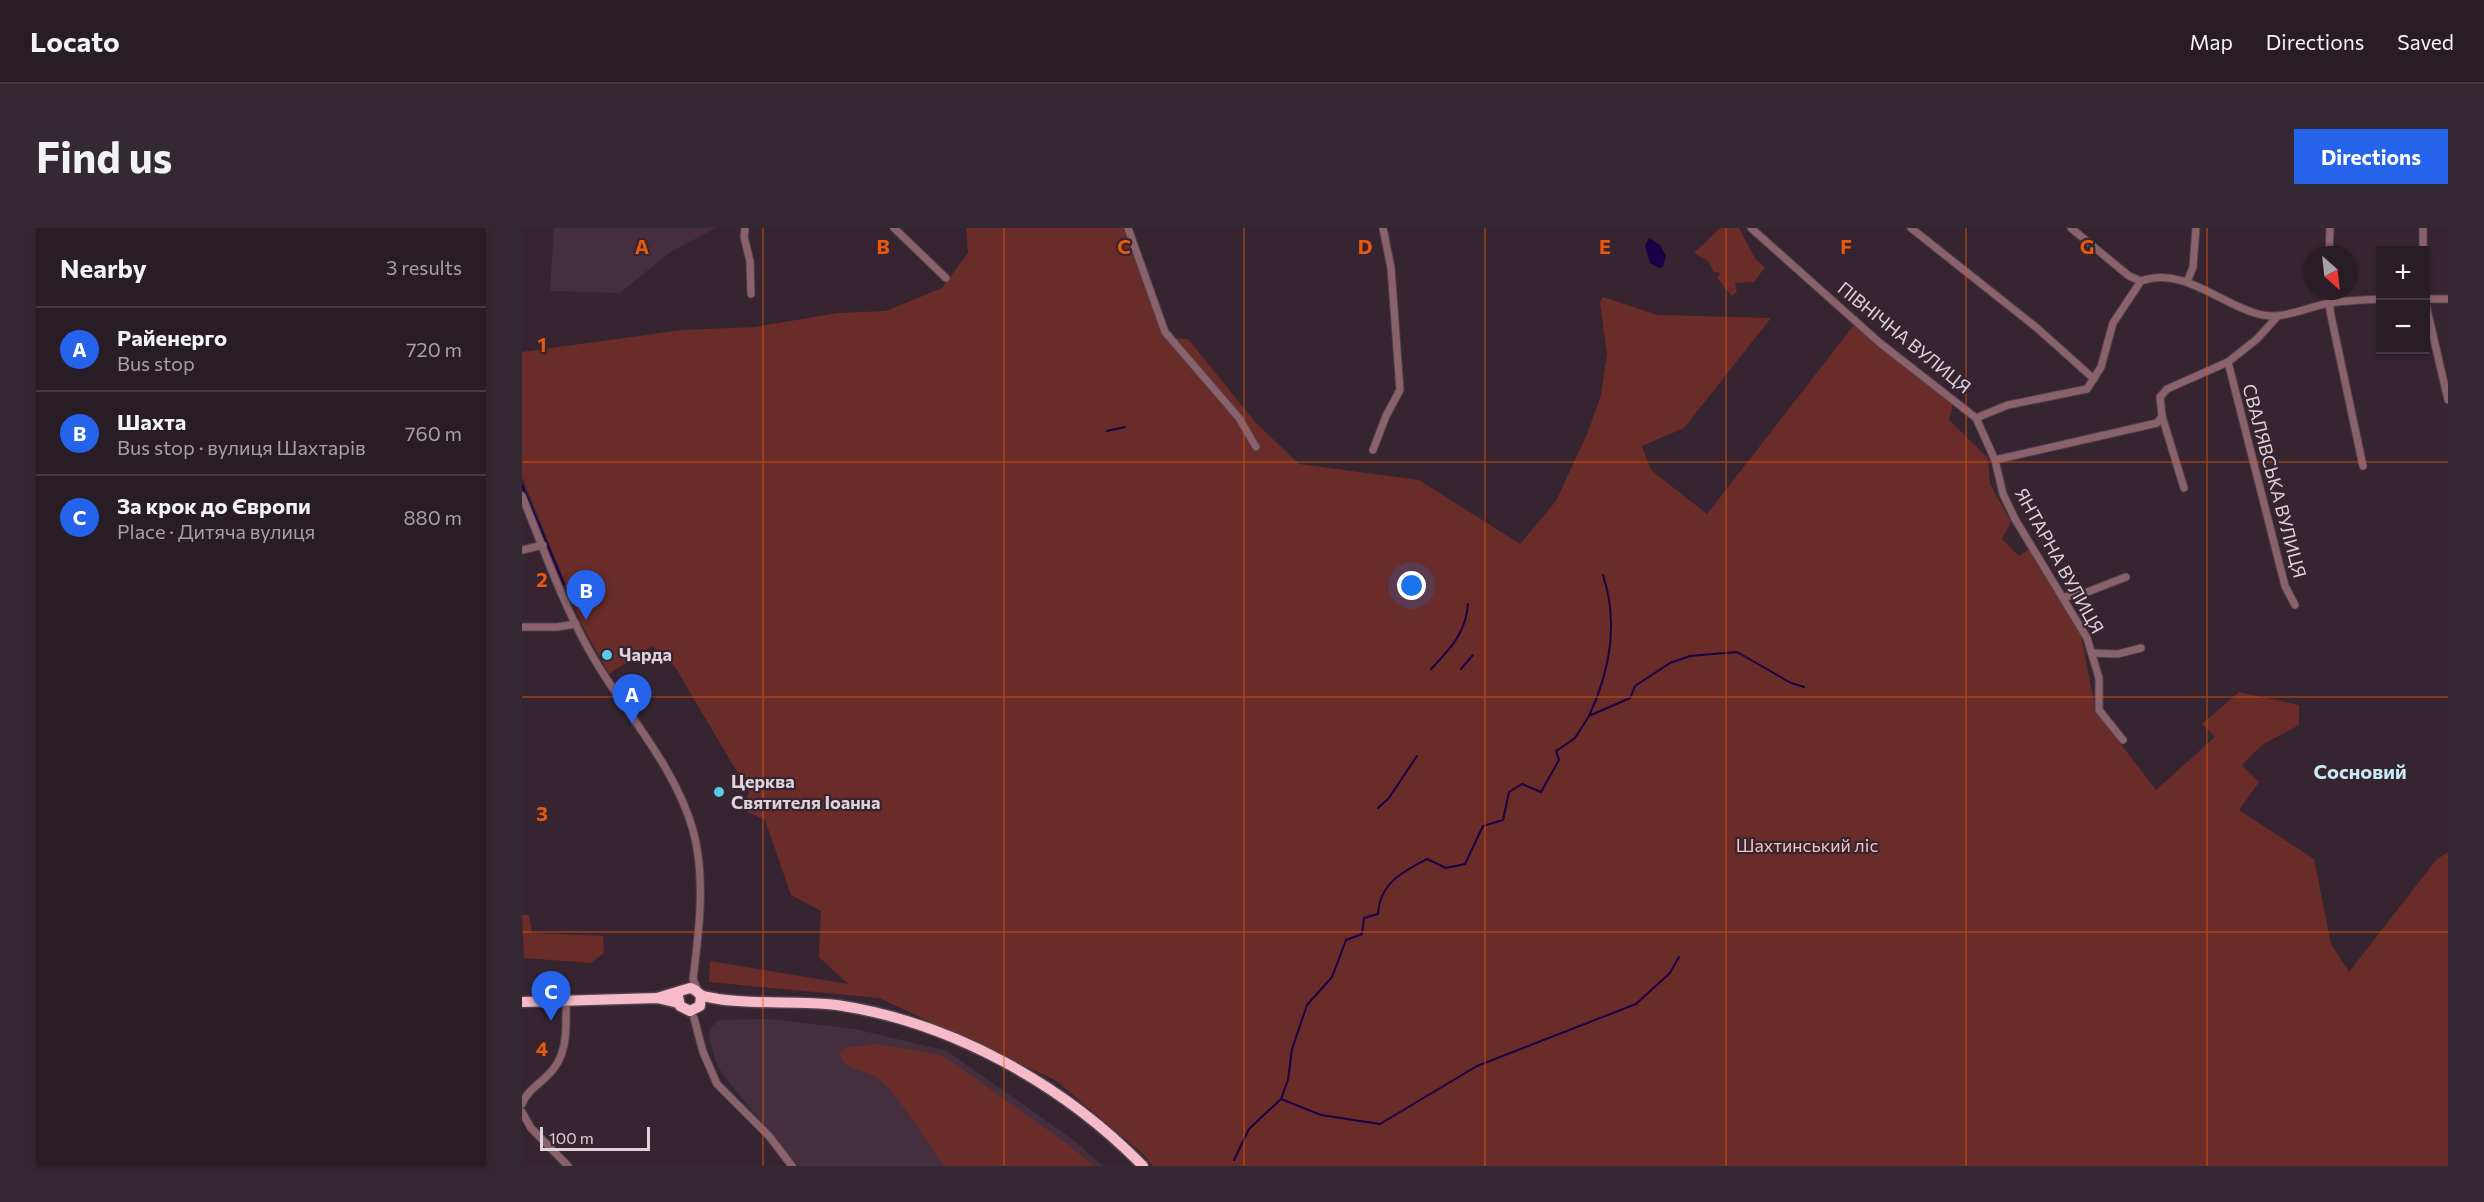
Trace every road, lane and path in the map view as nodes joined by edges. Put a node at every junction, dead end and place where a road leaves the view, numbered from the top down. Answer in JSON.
{"nodes":[{"id":1,"x":745,"y":228,"type":"edge"},
{"id":2,"x":1128,"y":228,"type":"edge"},
{"id":3,"x":1383,"y":228,"type":"edge"},
{"id":4,"x":1751,"y":228,"type":"edge"},
{"id":5,"x":1911,"y":228,"type":"edge"},
{"id":6,"x":2071,"y":228,"type":"edge"},
{"id":7,"x":2196,"y":228,"type":"edge"},
{"id":8,"x":2330,"y":228,"type":"edge"},
{"id":9,"x":2423,"y":228,"type":"edge"},
{"id":10,"x":897,"y":229,"type":"edge"},
{"id":11,"x":2329,"y":246,"type":"edge"},
{"id":12,"x":2423,"y":246,"type":"edge"},
{"id":13,"x":946,"y":278,"type":"dead end"},
{"id":14,"x":2141,"y":281,"type":"junction"},
{"id":15,"x":2187,"y":282,"type":"junction"},
{"id":16,"x":751,"y":294,"type":"dead end"},
{"id":17,"x":2376,"y":299,"type":"edge"},
{"id":18,"x":2430,"y":299,"type":"edge"},
{"id":19,"x":2448,"y":299,"type":"edge"},
{"id":20,"x":2330,"y":300,"type":"edge"},
{"id":21,"x":2330,"y":303,"type":"junction"},
{"id":22,"x":2277,"y":317,"type":"junction"},
{"id":23,"x":2430,"y":320,"type":"edge"},
{"id":24,"x":2228,"y":362,"type":"junction"},
{"id":25,"x":2094,"y":379,"type":"junction"},
{"id":26,"x":2446,"y":382,"type":"edge"},
{"id":27,"x":2448,"y":400,"type":"edge"},
{"id":28,"x":2162,"y":416,"type":"junction"},
{"id":29,"x":1976,"y":418,"type":"junction"},
{"id":30,"x":1256,"y":447,"type":"dead end"},
{"id":31,"x":1373,"y":450,"type":"dead end"},
{"id":32,"x":1995,"y":460,"type":"junction"},
{"id":33,"x":2362,"y":466,"type":"dead end"},
{"id":34,"x":2184,"y":488,"type":"dead end"},
{"id":35,"x":522,"y":496,"type":"edge"},
{"id":36,"x":543,"y":545,"type":"junction"},
{"id":37,"x":522,"y":550,"type":"edge"},
{"id":38,"x":2126,"y":578,"type":"dead end"},
{"id":39,"x":2064,"y":597,"type":"junction"},
{"id":40,"x":2295,"y":605,"type":"dead end"},
{"id":41,"x":576,"y":624,"type":"junction"},
{"id":42,"x":522,"y":627,"type":"edge"},
{"id":43,"x":2141,"y":648,"type":"dead end"},
{"id":44,"x":2092,"y":653,"type":"junction"},
{"id":45,"x":2123,"y":740,"type":"dead end"},
{"id":46,"x":694,"y":993,"type":"junction"},
{"id":47,"x":657,"y":998,"type":"junction"},
{"id":48,"x":566,"y":1000,"type":"junction"},
{"id":49,"x":522,"y":1002,"type":"edge"},
{"id":50,"x":681,"y":1006,"type":"junction"},
{"id":51,"x":694,"y":1018,"type":"junction"},
{"id":52,"x":524,"y":1093,"type":"edge"},
{"id":53,"x":522,"y":1104,"type":"edge"},
{"id":54,"x":522,"y":1112,"type":"edge"},
{"id":55,"x":568,"y":1166,"type":"edge"},
{"id":56,"x":792,"y":1166,"type":"edge"},
{"id":57,"x":1143,"y":1166,"type":"edge"}],
"edges":[{"from":1,"to":16,"type":"street"},
{"from":2,"to":30,"type":"street"},
{"from":3,"to":31,"type":"street"},
{"from":4,"to":29,"type":"street","name":"ПІВНІЧНА ВУЛИЦЯ"},
{"from":5,"to":25,"type":"street"},
{"from":6,"to":14,"type":"street"},
{"from":7,"to":15,"type":"street"},
{"from":8,"to":11,"type":"street"},
{"from":9,"to":12,"type":"street"},
{"from":10,"to":13,"type":"street"},
{"from":14,"to":15,"type":"street"},
{"from":14,"to":25,"type":"street"},
{"from":15,"to":22,"type":"street"},
{"from":17,"to":21,"type":"street"},
{"from":18,"to":19,"type":"street"},
{"from":20,"to":21,"type":"street"},
{"from":21,"to":22,"type":"street"},
{"from":21,"to":33,"type":"street"},
{"from":22,"to":24,"type":"street"},
{"from":23,"to":26,"type":"street"},
{"from":24,"to":28,"type":"street"},
{"from":24,"to":40,"type":"street","name":"СВАЛЯВСЬКА ВУЛИЦЯ"},
{"from":25,"to":29,"type":"street"},
{"from":26,"to":27,"type":"street"},
{"from":28,"to":32,"type":"street"},
{"from":28,"to":34,"type":"street"},
{"from":29,"to":32,"type":"street","name":"ПІВНІЧНА ВУЛИЦЯ"},
{"from":32,"to":39,"type":"street","name":"ЯНТАРНА ВУЛИЦЯ"},
{"from":35,"to":36,"type":"street"},
{"from":36,"to":37,"type":"street"},
{"from":36,"to":41,"type":"street"},
{"from":38,"to":39,"type":"street"},
{"from":39,"to":44,"type":"street","name":"ЯНТАРНА ВУЛИЦЯ"},
{"from":41,"to":42,"type":"street"},
{"from":41,"to":46,"type":"street"},
{"from":43,"to":44,"type":"street"},
{"from":44,"to":45,"type":"street","name":"ЯНТАРНА ВУЛИЦЯ"},
{"from":46,"to":47,"type":"highway"},
{"from":46,"to":50,"type":"highway"},
{"from":46,"to":50,"type":"highway"},
{"from":46,"to":51,"type":"street"},
{"from":46,"to":57,"type":"highway"},
{"from":47,"to":48,"type":"highway"},
{"from":47,"to":50,"type":"highway"},
{"from":48,"to":49,"type":"highway"},
{"from":48,"to":52,"type":"street"},
{"from":50,"to":51,"type":"street"},
{"from":51,"to":56,"type":"street"},
{"from":52,"to":53,"type":"street"},
{"from":54,"to":55,"type":"street"}]}
